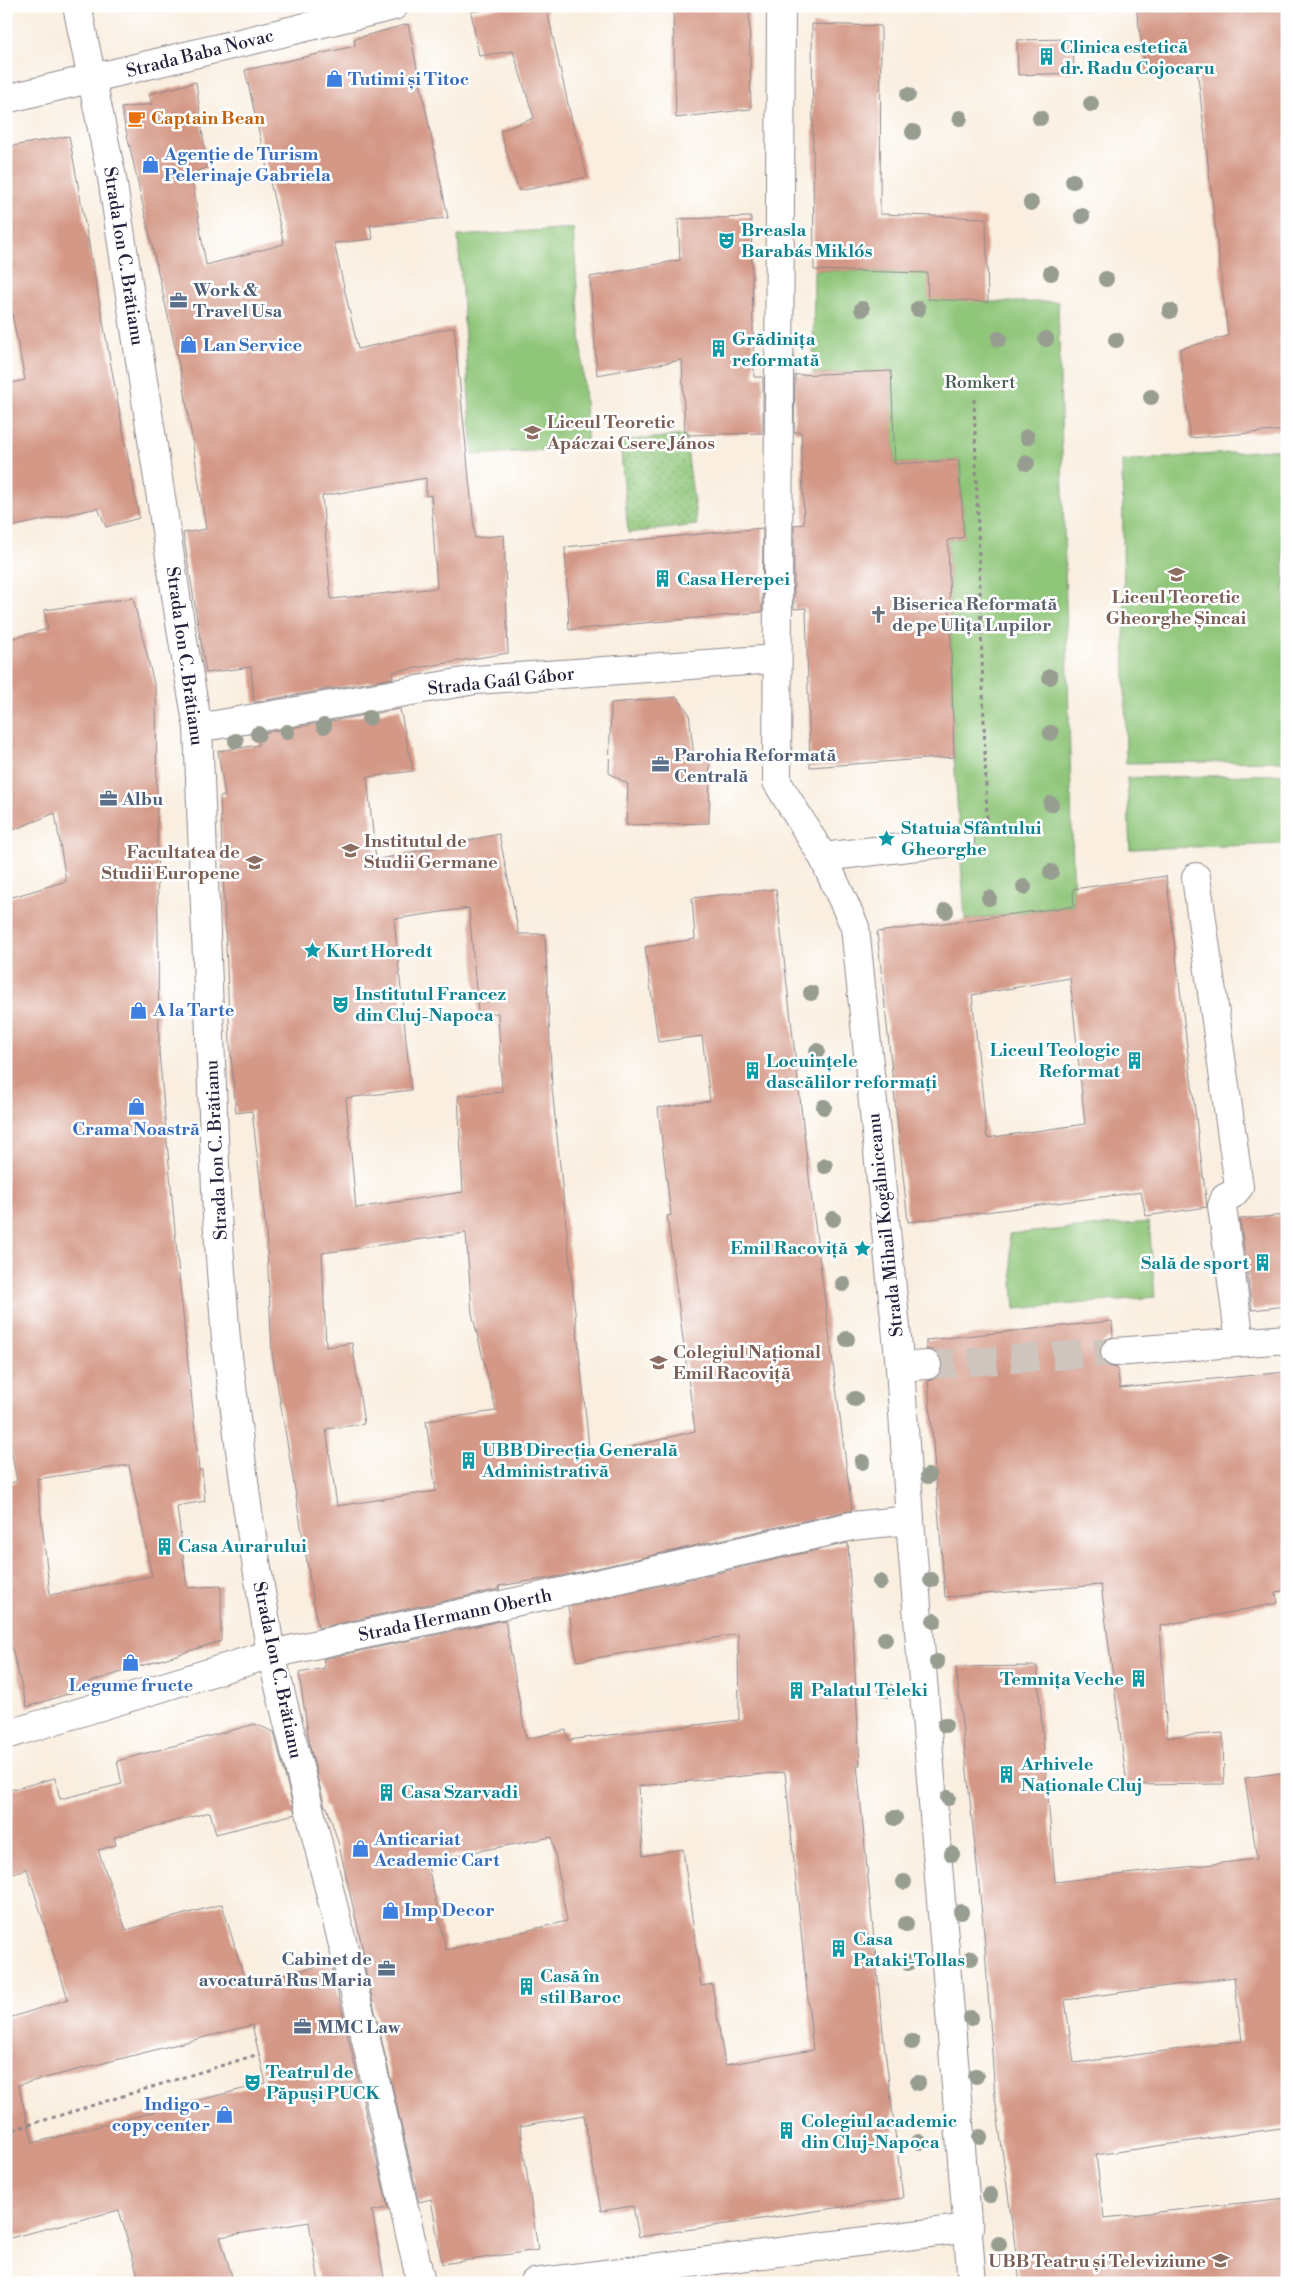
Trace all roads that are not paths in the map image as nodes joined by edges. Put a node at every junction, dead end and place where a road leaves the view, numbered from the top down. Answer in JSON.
{"nodes":[{"id":1,"x":77,"y":6,"type":"edge"},
{"id":2,"x":394,"y":6,"type":"edge"},
{"id":3,"x":781,"y":6,"type":"edge"},
{"id":4,"x":92,"y":79,"type":"junction"},
{"id":5,"x":6,"y":99,"type":"edge"},
{"id":6,"x":776,"y":659,"type":"junction"},
{"id":7,"x":198,"y":728,"type":"junction"},
{"id":8,"x":960,"y":841,"type":"dead end"},
{"id":9,"x":823,"y":857,"type":"junction"},
{"id":10,"x":1196,"y":877,"type":"dead end"},
{"id":11,"x":1287,"y":1339,"type":"edge"},
{"id":12,"x":1240,"y":1342,"type":"junction"},
{"id":13,"x":1115,"y":1352,"type":"tunnel mouth"},
{"id":14,"x":927,"y":1365,"type":"tunnel mouth"},
{"id":15,"x":900,"y":1367,"type":"junction"},
{"id":16,"x":910,"y":1520,"type":"junction"},
{"id":17,"x":271,"y":1654,"type":"junction"},
{"id":18,"x":6,"y":1735,"type":"edge"},
{"id":19,"x":968,"y":2228,"type":"junction"},
{"id":20,"x":421,"y":2283,"type":"edge"},
{"id":21,"x":534,"y":2283,"type":"edge"},
{"id":22,"x":972,"y":2283,"type":"edge"}],
"edges":[{"from":1,"to":4,"type":"street","name":"Strada Ion C. Brătianu"},
{"from":2,"to":4,"type":"street","name":"Strada Baba Novac"},
{"from":3,"to":6,"type":"street","name":"Strada Mihail Kogălniceanu"},
{"from":4,"to":5,"type":"street","name":"Strada Baba Novac"},
{"from":4,"to":7,"type":"street","name":"Strada Ion C. Brătianu"},
{"from":6,"to":7,"type":"street","name":"Strada Gaál Gábor"},
{"from":6,"to":9,"type":"street","name":"Strada Mihail Kogălniceanu"},
{"from":7,"to":17,"type":"street","name":"Strada Ion C. Brătianu"},
{"from":8,"to":9,"type":"street"},
{"from":9,"to":15,"type":"street","name":"Strada Mihail Kogălniceanu"},
{"from":10,"to":12,"type":"street"},
{"from":11,"to":12,"type":"street"},
{"from":12,"to":13,"type":"street"},
{"from":14,"to":15,"type":"street"},
{"from":15,"to":16,"type":"street","name":"Strada Mihail Kogălniceanu"},
{"from":16,"to":17,"type":"street","name":"Strada Hermann Oberth"},
{"from":16,"to":19,"type":"street","name":"Strada Mihail Kogălniceanu"},
{"from":17,"to":18,"type":"street","name":"Strada Hermann Oberth"},
{"from":17,"to":20,"type":"street","name":"Strada Ion C. Brătianu"},
{"from":19,"to":21,"type":"street"},
{"from":19,"to":22,"type":"street","name":"Strada Mihail Kogălniceanu"}]}
